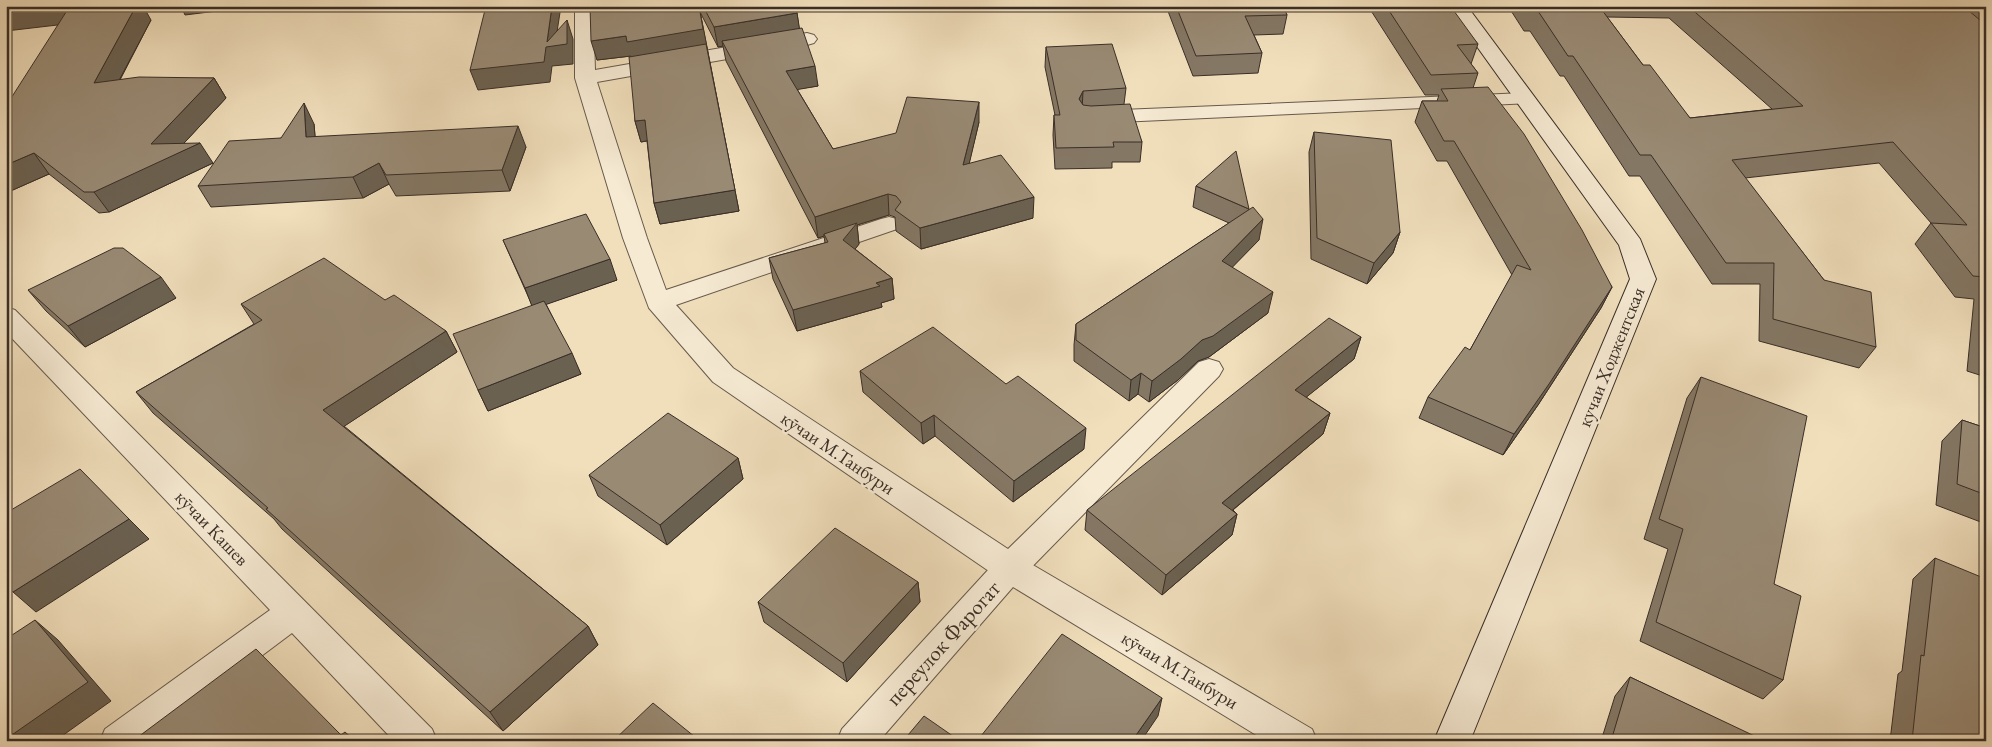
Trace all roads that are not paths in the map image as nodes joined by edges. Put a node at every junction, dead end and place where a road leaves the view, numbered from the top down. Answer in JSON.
{"nodes":[{"id":1,"x":584,"y":6,"type":"edge"},
{"id":2,"x":1457,"y":6,"type":"edge"},
{"id":3,"x":807,"y":39,"type":"edge"},
{"id":4,"x":585,"y":78,"type":"junction"},
{"id":5,"x":1525,"y":99,"type":"junction"},
{"id":6,"x":1090,"y":118,"type":"edge"},
{"id":7,"x":889,"y":224,"type":"dead end"},
{"id":8,"x":658,"y":302,"type":"junction"},
{"id":9,"x":6,"y":316,"type":"edge"},
{"id":10,"x":1209,"y":369,"type":"dead end"},
{"id":11,"x":1010,"y":568,"type":"junction"},
{"id":12,"x":294,"y":612,"type":"junction"},
{"id":13,"x":118,"y":741,"type":"edge"},
{"id":14,"x":419,"y":741,"type":"edge"},
{"id":15,"x":855,"y":741,"type":"edge"},
{"id":16,"x":1299,"y":741,"type":"edge"},
{"id":17,"x":1452,"y":741,"type":"edge"}],
"edges":[{"from":1,"to":4,"type":"street","name":"кӯчаи М.Танбури"},
{"from":2,"to":5,"type":"street","name":"кучаи Ходжентская"},
{"from":3,"to":4,"type":"street"},
{"from":4,"to":8,"type":"street","name":"кӯчаи М.Танбури"},
{"from":5,"to":6,"type":"street"},
{"from":5,"to":17,"type":"street","name":"кучаи Ходжентская"},
{"from":7,"to":8,"type":"street"},
{"from":8,"to":11,"type":"street","name":"кӯчаи М.Танбури"},
{"from":9,"to":12,"type":"street","name":"кӯчаи Кашев"},
{"from":10,"to":11,"type":"street","name":"переулок Фарогат"},
{"from":11,"to":15,"type":"street","name":"переулок Фарогат"},
{"from":11,"to":16,"type":"street","name":"кӯчаи М.Танбури"},
{"from":12,"to":13,"type":"street"},
{"from":12,"to":14,"type":"street","name":"кӯчаи Кашев"}]}
